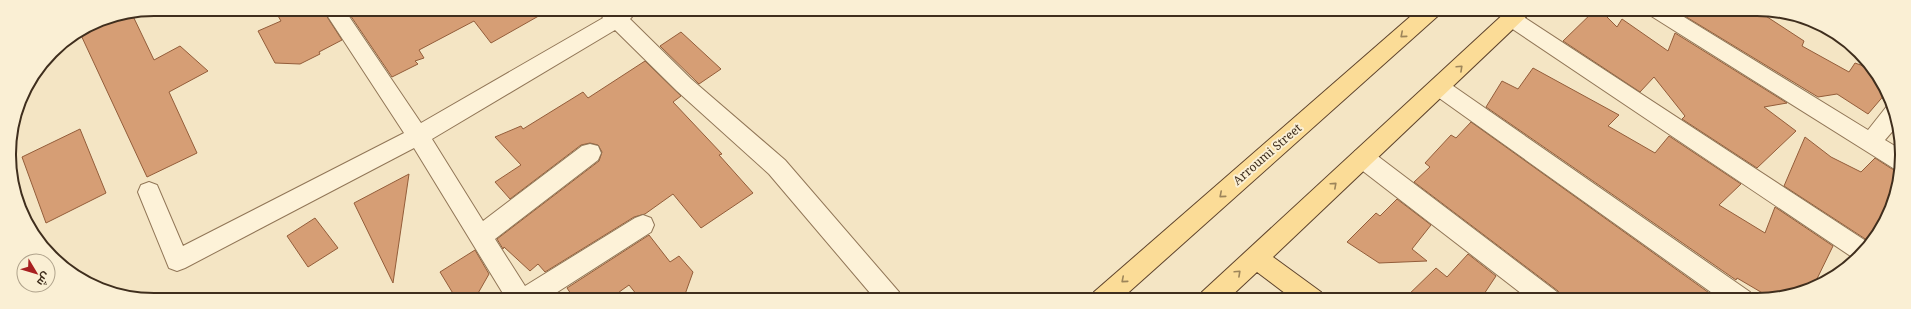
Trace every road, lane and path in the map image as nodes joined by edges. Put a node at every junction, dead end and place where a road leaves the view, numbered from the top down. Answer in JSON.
{"nodes":[{"id":1,"x":338,"y":16,"type":"edge"},
{"id":2,"x":611,"y":16,"type":"edge"},
{"id":3,"x":621,"y":16,"type":"edge"},
{"id":4,"x":1425,"y":16,"type":"edge"},
{"id":5,"x":1515,"y":16,"type":"edge"},
{"id":6,"x":1520,"y":16,"type":"edge"},
{"id":7,"x":1666,"y":16,"type":"edge"},
{"id":8,"x":1439,"y":87,"type":"junction"},
{"id":9,"x":1890,"y":118,"type":"edge"},
{"id":10,"x":418,"y":136,"type":"junction"},
{"id":11,"x":1871,"y":142,"type":"junction"},
{"id":12,"x":590,"y":153,"type":"dead end"},
{"id":13,"x":1895,"y":157,"type":"edge"},
{"id":14,"x":1363,"y":158,"type":"junction"},
{"id":15,"x":149,"y":192,"type":"dead end"},
{"id":16,"x":643,"y":225,"type":"dead end"},
{"id":17,"x":481,"y":236,"type":"junction"},
{"id":18,"x":1857,"y":248,"type":"edge"},
{"id":19,"x":1255,"y":257,"type":"junction"},
{"id":20,"x":516,"y":293,"type":"edge"},
{"id":21,"x":535,"y":293,"type":"edge"},
{"id":22,"x":884,"y":293,"type":"edge"},
{"id":23,"x":1110,"y":293,"type":"edge"},
{"id":24,"x":1217,"y":293,"type":"edge"},
{"id":25,"x":1304,"y":293,"type":"edge"},
{"id":26,"x":1540,"y":293,"type":"edge"},
{"id":27,"x":1732,"y":293,"type":"edge"}],
"edges":[{"from":1,"to":10,"type":"street"},
{"from":2,"to":10,"type":"street"},
{"from":3,"to":22,"type":"street"},
{"from":4,"to":23,"type":"main road","name":"Arroumi Street","one_way":true},
{"from":8,"to":5,"type":"main road","one_way":true},
{"from":6,"to":18,"type":"street"},
{"from":7,"to":11,"type":"street"},
{"from":8,"to":14,"type":"main road"},
{"from":8,"to":27,"type":"street"},
{"from":9,"to":11,"type":"street"},
{"from":10,"to":15,"type":"street"},
{"from":10,"to":17,"type":"street"},
{"from":11,"to":13,"type":"street"},
{"from":12,"to":17,"type":"street"},
{"from":19,"to":14,"type":"main road","one_way":true},
{"from":14,"to":26,"type":"street"},
{"from":16,"to":21,"type":"street"},
{"from":17,"to":20,"type":"street"},
{"from":24,"to":19,"type":"main road","one_way":true},
{"from":19,"to":25,"type":"main road"}]}
